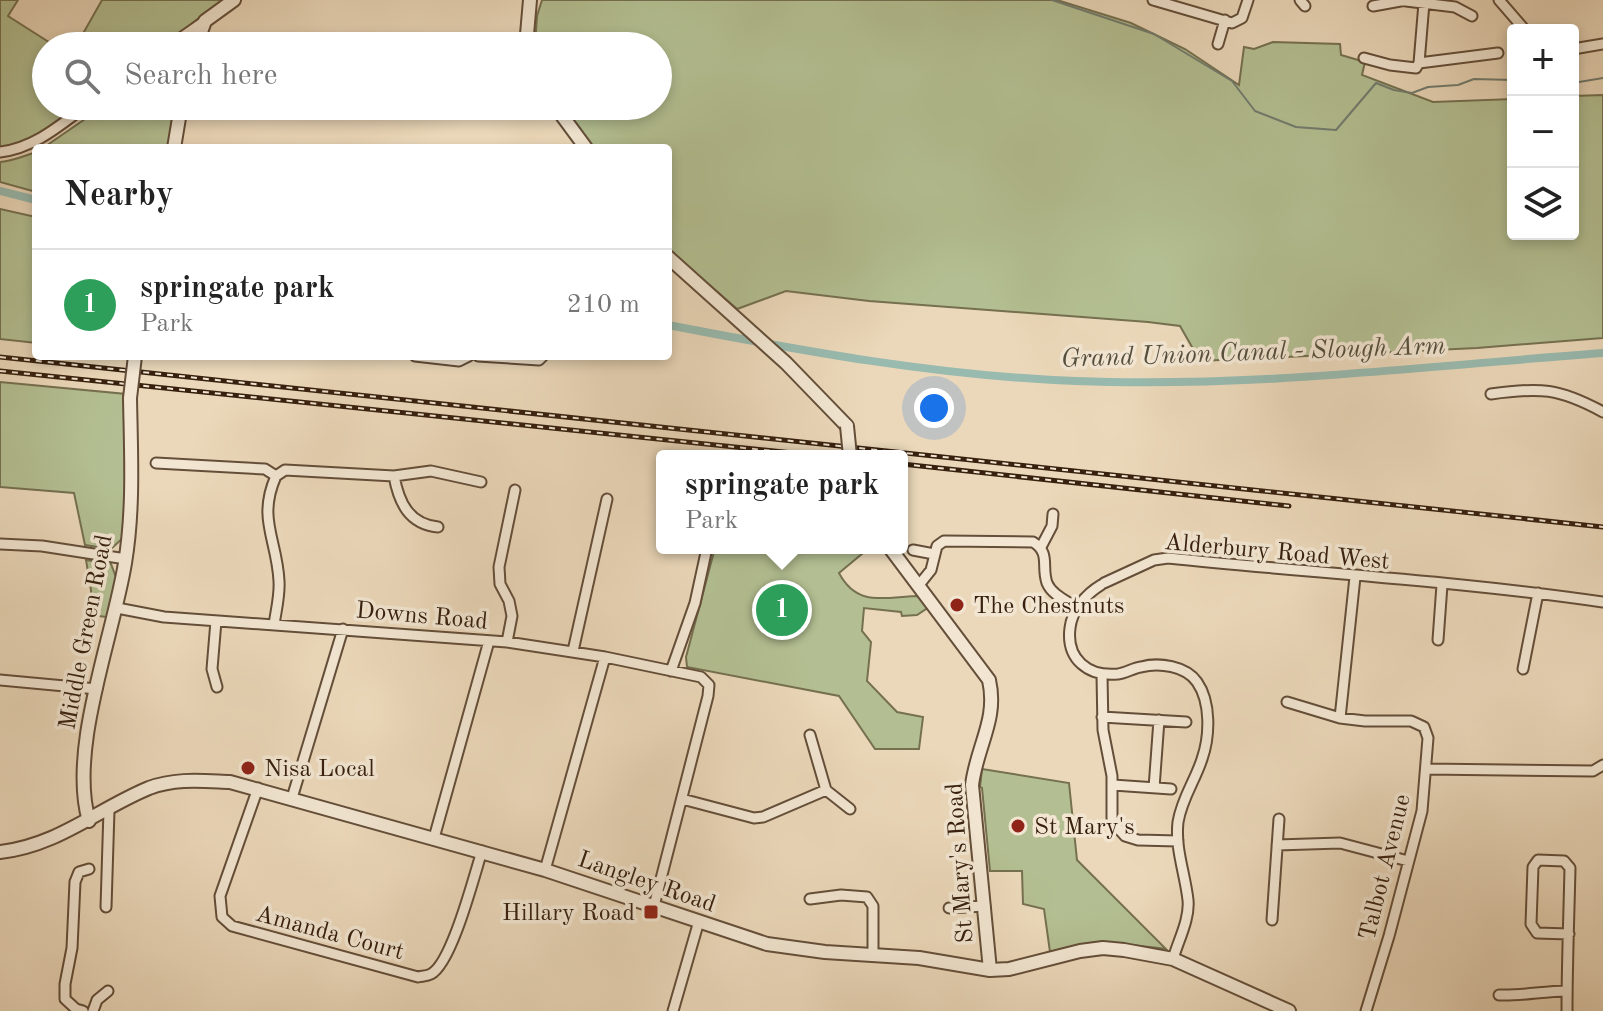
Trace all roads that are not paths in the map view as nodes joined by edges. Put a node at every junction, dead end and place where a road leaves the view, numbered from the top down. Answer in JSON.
{"nodes":[{"id":1,"x":234,"y":0,"type":"edge"},
{"id":2,"x":530,"y":0,"type":"edge"},
{"id":3,"x":1153,"y":0,"type":"edge"},
{"id":4,"x":1248,"y":0,"type":"edge"},
{"id":5,"x":1406,"y":0,"type":"edge"},
{"id":6,"x":1499,"y":0,"type":"edge"},
{"id":7,"x":1424,"y":3,"type":"junction"},
{"id":8,"x":1373,"y":6,"type":"dead end"},
{"id":9,"x":1472,"y":16,"type":"dead end"},
{"id":10,"x":1225,"y":20,"type":"junction"},
{"id":11,"x":205,"y":21,"type":"junction"},
{"id":12,"x":1520,"y":24,"type":"edge"},
{"id":13,"x":189,"y":32,"type":"edge"},
{"id":14,"x":201,"y":32,"type":"edge"},
{"id":15,"x":527,"y":32,"type":"edge"},
{"id":16,"x":1218,"y":44,"type":"dead end"},
{"id":17,"x":1603,"y":44,"type":"edge"},
{"id":18,"x":1579,"y":48,"type":"edge"},
{"id":19,"x":1498,"y":53,"type":"dead end"},
{"id":20,"x":1364,"y":58,"type":"dead end"},
{"id":21,"x":1419,"y":63,"type":"junction"},
{"id":22,"x":67,"y":120,"type":"edge"},
{"id":23,"x":179,"y":120,"type":"edge"},
{"id":24,"x":565,"y":120,"type":"edge"},
{"id":25,"x":175,"y":144,"type":"edge"},
{"id":26,"x":583,"y":144,"type":"edge"},
{"id":27,"x":0,"y":152,"type":"edge"},
{"id":28,"x":672,"y":261,"type":"edge"},
{"id":29,"x":135,"y":360,"type":"edge"},
{"id":30,"x":1491,"y":394,"type":"dead end"},
{"id":31,"x":1603,"y":412,"type":"edge"},
{"id":32,"x":849,"y":450,"type":"edge"},
{"id":33,"x":156,"y":463,"type":"dead end"},
{"id":34,"x":276,"y":476,"type":"junction"},
{"id":35,"x":394,"y":476,"type":"junction"},
{"id":36,"x":481,"y":482,"type":"dead end"},
{"id":37,"x":515,"y":490,"type":"dead end"},
{"id":38,"x":607,"y":499,"type":"dead end"},
{"id":39,"x":1053,"y":514,"type":"dead end"},
{"id":40,"x":438,"y":527,"type":"dead end"},
{"id":41,"x":0,"y":544,"type":"edge"},
{"id":42,"x":1041,"y":547,"type":"junction"},
{"id":43,"x":913,"y":550,"type":"dead end"},
{"id":44,"x":706,"y":554,"type":"edge"},
{"id":45,"x":895,"y":554,"type":"edge"},
{"id":46,"x":934,"y":554,"type":"junction"},
{"id":47,"x":126,"y":559,"type":"junction"},
{"id":48,"x":1355,"y":577,"type":"junction"},
{"id":49,"x":919,"y":585,"type":"junction"},
{"id":50,"x":1442,"y":585,"type":"junction"},
{"id":51,"x":1538,"y":593,"type":"junction"},
{"id":52,"x":1603,"y":602,"type":"edge"},
{"id":53,"x":117,"y":608,"type":"junction"},
{"id":54,"x":1077,"y":608,"type":"junction"},
{"id":55,"x":216,"y":621,"type":"junction"},
{"id":56,"x":274,"y":625,"type":"junction"},
{"id":57,"x":343,"y":629,"type":"junction"},
{"id":58,"x":1438,"y":640,"type":"dead end"},
{"id":59,"x":489,"y":641,"type":"junction"},
{"id":60,"x":507,"y":642,"type":"junction"},
{"id":61,"x":573,"y":651,"type":"junction"},
{"id":62,"x":605,"y":657,"type":"junction"},
{"id":63,"x":1523,"y":669,"type":"dead end"},
{"id":64,"x":671,"y":671,"type":"junction"},
{"id":65,"x":1102,"y":675,"type":"junction"},
{"id":66,"x":0,"y":680,"type":"edge"},
{"id":67,"x":217,"y":687,"type":"dead end"},
{"id":68,"x":97,"y":689,"type":"junction"},
{"id":69,"x":1287,"y":702,"type":"dead end"},
{"id":70,"x":1102,"y":717,"type":"junction"},
{"id":71,"x":1340,"y":718,"type":"junction"},
{"id":72,"x":1159,"y":720,"type":"junction"},
{"id":73,"x":1186,"y":722,"type":"dead end"},
{"id":74,"x":810,"y":735,"type":"dead end"},
{"id":75,"x":1603,"y":765,"type":"edge"},
{"id":76,"x":1426,"y":769,"type":"junction"},
{"id":77,"x":1113,"y":785,"type":"junction"},
{"id":78,"x":258,"y":788,"type":"junction"},
{"id":79,"x":1154,"y":788,"type":"junction"},
{"id":80,"x":1171,"y":789,"type":"dead end"},
{"id":81,"x":826,"y":790,"type":"junction"},
{"id":82,"x":292,"y":798,"type":"junction"},
{"id":83,"x":682,"y":799,"type":"junction"},
{"id":84,"x":850,"y":809,"type":"dead end"},
{"id":85,"x":109,"y":810,"type":"junction"},
{"id":86,"x":1279,"y":819,"type":"dead end"},
{"id":87,"x":89,"y":821,"type":"junction"},
{"id":88,"x":434,"y":838,"type":"junction"},
{"id":89,"x":1178,"y":841,"type":"junction"},
{"id":90,"x":1277,"y":845,"type":"junction"},
{"id":91,"x":482,"y":851,"type":"junction"},
{"id":92,"x":0,"y":852,"type":"edge"},
{"id":93,"x":1408,"y":861,"type":"junction"},
{"id":94,"x":89,"y":869,"type":"dead end"},
{"id":95,"x":545,"y":870,"type":"junction"},
{"id":96,"x":810,"y":899,"type":"dead end"},
{"id":97,"x":654,"y":906,"type":"junction"},
{"id":98,"x":985,"y":906,"type":"junction"},
{"id":99,"x":106,"y":907,"type":"dead end"},
{"id":100,"x":949,"y":908,"type":"dead end"},
{"id":101,"x":1272,"y":920,"type":"dead end"},
{"id":102,"x":699,"y":921,"type":"junction"},
{"id":103,"x":1569,"y":934,"type":"junction"},
{"id":104,"x":873,"y":954,"type":"junction"},
{"id":105,"x":1173,"y":959,"type":"junction"},
{"id":106,"x":990,"y":970,"type":"junction"},
{"id":107,"x":108,"y":991,"type":"dead end"},
{"id":108,"x":1567,"y":991,"type":"junction"},
{"id":109,"x":1499,"y":995,"type":"dead end"},
{"id":110,"x":83,"y":1011,"type":"edge"},
{"id":111,"x":94,"y":1011,"type":"edge"},
{"id":112,"x":673,"y":1011,"type":"edge"},
{"id":113,"x":1289,"y":1011,"type":"edge"},
{"id":114,"x":1366,"y":1011,"type":"edge"},
{"id":115,"x":1567,"y":1011,"type":"edge"}],
"edges":[{"from":1,"to":11,"type":"street"},
{"from":2,"to":15,"type":"street"},
{"from":3,"to":10,"type":"street"},
{"from":4,"to":10,"type":"street"},
{"from":5,"to":7,"type":"street"},
{"from":5,"to":8,"type":"street"},
{"from":6,"to":12,"type":"street"},
{"from":7,"to":9,"type":"street"},
{"from":7,"to":21,"type":"street"},
{"from":10,"to":16,"type":"street"},
{"from":11,"to":13,"type":"street"},
{"from":11,"to":14,"type":"street"},
{"from":17,"to":18,"type":"street"},
{"from":19,"to":21,"type":"street"},
{"from":20,"to":21,"type":"street"},
{"from":22,"to":27,"type":"street"},
{"from":23,"to":25,"type":"street"},
{"from":24,"to":26,"type":"street"},
{"from":28,"to":32,"type":"street","bridge":true},
{"from":29,"to":47,"type":"street","name":"Middle Green Road","bridge":true},
{"from":30,"to":31,"type":"street"},
{"from":33,"to":34,"type":"street"},
{"from":34,"to":35,"type":"street"},
{"from":34,"to":56,"type":"street"},
{"from":35,"to":36,"type":"street"},
{"from":35,"to":40,"type":"street"},
{"from":37,"to":60,"type":"street"},
{"from":38,"to":61,"type":"street"},
{"from":39,"to":42,"type":"street"},
{"from":41,"to":47,"type":"street"},
{"from":42,"to":46,"type":"street"},
{"from":42,"to":54,"type":"street"},
{"from":43,"to":46,"type":"street"},
{"from":44,"to":64,"type":"street"},
{"from":45,"to":49,"type":"street","name":"St Mary's Road"},
{"from":46,"to":49,"type":"street"},
{"from":47,"to":53,"type":"street","name":"Middle Green Road"},
{"from":48,"to":50,"type":"street","name":"Alderbury Road West"},
{"from":48,"to":54,"type":"street","name":"Alderbury Road West"},
{"from":48,"to":71,"type":"street"},
{"from":49,"to":98,"type":"street","name":"St Mary's Road"},
{"from":50,"to":51,"type":"street","name":"Alderbury Road West"},
{"from":50,"to":58,"type":"street"},
{"from":51,"to":52,"type":"street","name":"Alderbury Road West"},
{"from":51,"to":63,"type":"street"},
{"from":53,"to":55,"type":"street","name":"Downs Road"},
{"from":53,"to":68,"type":"street","name":"Middle Green Road"},
{"from":54,"to":65,"type":"street"},
{"from":55,"to":56,"type":"street","name":"Downs Road"},
{"from":55,"to":67,"type":"street"},
{"from":56,"to":57,"type":"street","name":"Downs Road"},
{"from":57,"to":59,"type":"street","name":"Downs Road"},
{"from":57,"to":82,"type":"street"},
{"from":59,"to":60,"type":"street","name":"Downs Road"},
{"from":59,"to":88,"type":"street"},
{"from":60,"to":61,"type":"street","name":"Downs Road"},
{"from":61,"to":62,"type":"street","name":"Downs Road"},
{"from":62,"to":64,"type":"street","name":"Downs Road"},
{"from":62,"to":95,"type":"street"},
{"from":64,"to":83,"type":"street","name":"Downs Road"},
{"from":65,"to":70,"type":"street"},
{"from":65,"to":89,"type":"street"},
{"from":66,"to":68,"type":"street"},
{"from":68,"to":87,"type":"street","name":"Middle Green Road"},
{"from":69,"to":71,"type":"street","name":"Talbot Avenue"},
{"from":70,"to":72,"type":"street"},
{"from":70,"to":77,"type":"street"},
{"from":71,"to":76,"type":"street","name":"Talbot Avenue"},
{"from":72,"to":73,"type":"street"},
{"from":72,"to":79,"type":"street"},
{"from":74,"to":81,"type":"street"},
{"from":75,"to":76,"type":"street"},
{"from":76,"to":93,"type":"street","name":"Talbot Avenue"},
{"from":77,"to":79,"type":"street"},
{"from":77,"to":89,"type":"street"},
{"from":78,"to":82,"type":"street","name":"Langley Road"},
{"from":78,"to":85,"type":"street","name":"Langley Road"},
{"from":78,"to":91,"type":"street","name":"Amanda Court"},
{"from":79,"to":80,"type":"street"},
{"from":81,"to":83,"type":"street"},
{"from":81,"to":84,"type":"street"},
{"from":82,"to":88,"type":"street","name":"Langley Road"},
{"from":83,"to":97,"type":"street"},
{"from":85,"to":87,"type":"street","name":"Langley Road"},
{"from":85,"to":99,"type":"street"},
{"from":86,"to":90,"type":"street"},
{"from":87,"to":92,"type":"street","name":"Langley Road"},
{"from":88,"to":91,"type":"street","name":"Langley Road"},
{"from":89,"to":105,"type":"street"},
{"from":90,"to":93,"type":"street"},
{"from":90,"to":101,"type":"street"},
{"from":91,"to":95,"type":"street","name":"Langley Road"},
{"from":93,"to":114,"type":"street","name":"Talbot Avenue"},
{"from":94,"to":110,"type":"street"},
{"from":95,"to":97,"type":"street","name":"Langley Road"},
{"from":96,"to":104,"type":"street"},
{"from":97,"to":102,"type":"street","name":"Langley Road"},
{"from":98,"to":100,"type":"street"},
{"from":98,"to":106,"type":"street","name":"St Mary's Road"},
{"from":102,"to":104,"type":"street","name":"Langley Road"},
{"from":102,"to":112,"type":"street"},
{"from":103,"to":103,"type":"street"},
{"from":103,"to":108,"type":"street"},
{"from":104,"to":106,"type":"street","name":"Langley Road"},
{"from":105,"to":106,"type":"street","name":"Langley Road"},
{"from":105,"to":113,"type":"street","name":"Langley Road"},
{"from":107,"to":111,"type":"street"},
{"from":108,"to":109,"type":"street"},
{"from":108,"to":115,"type":"street"}]}
